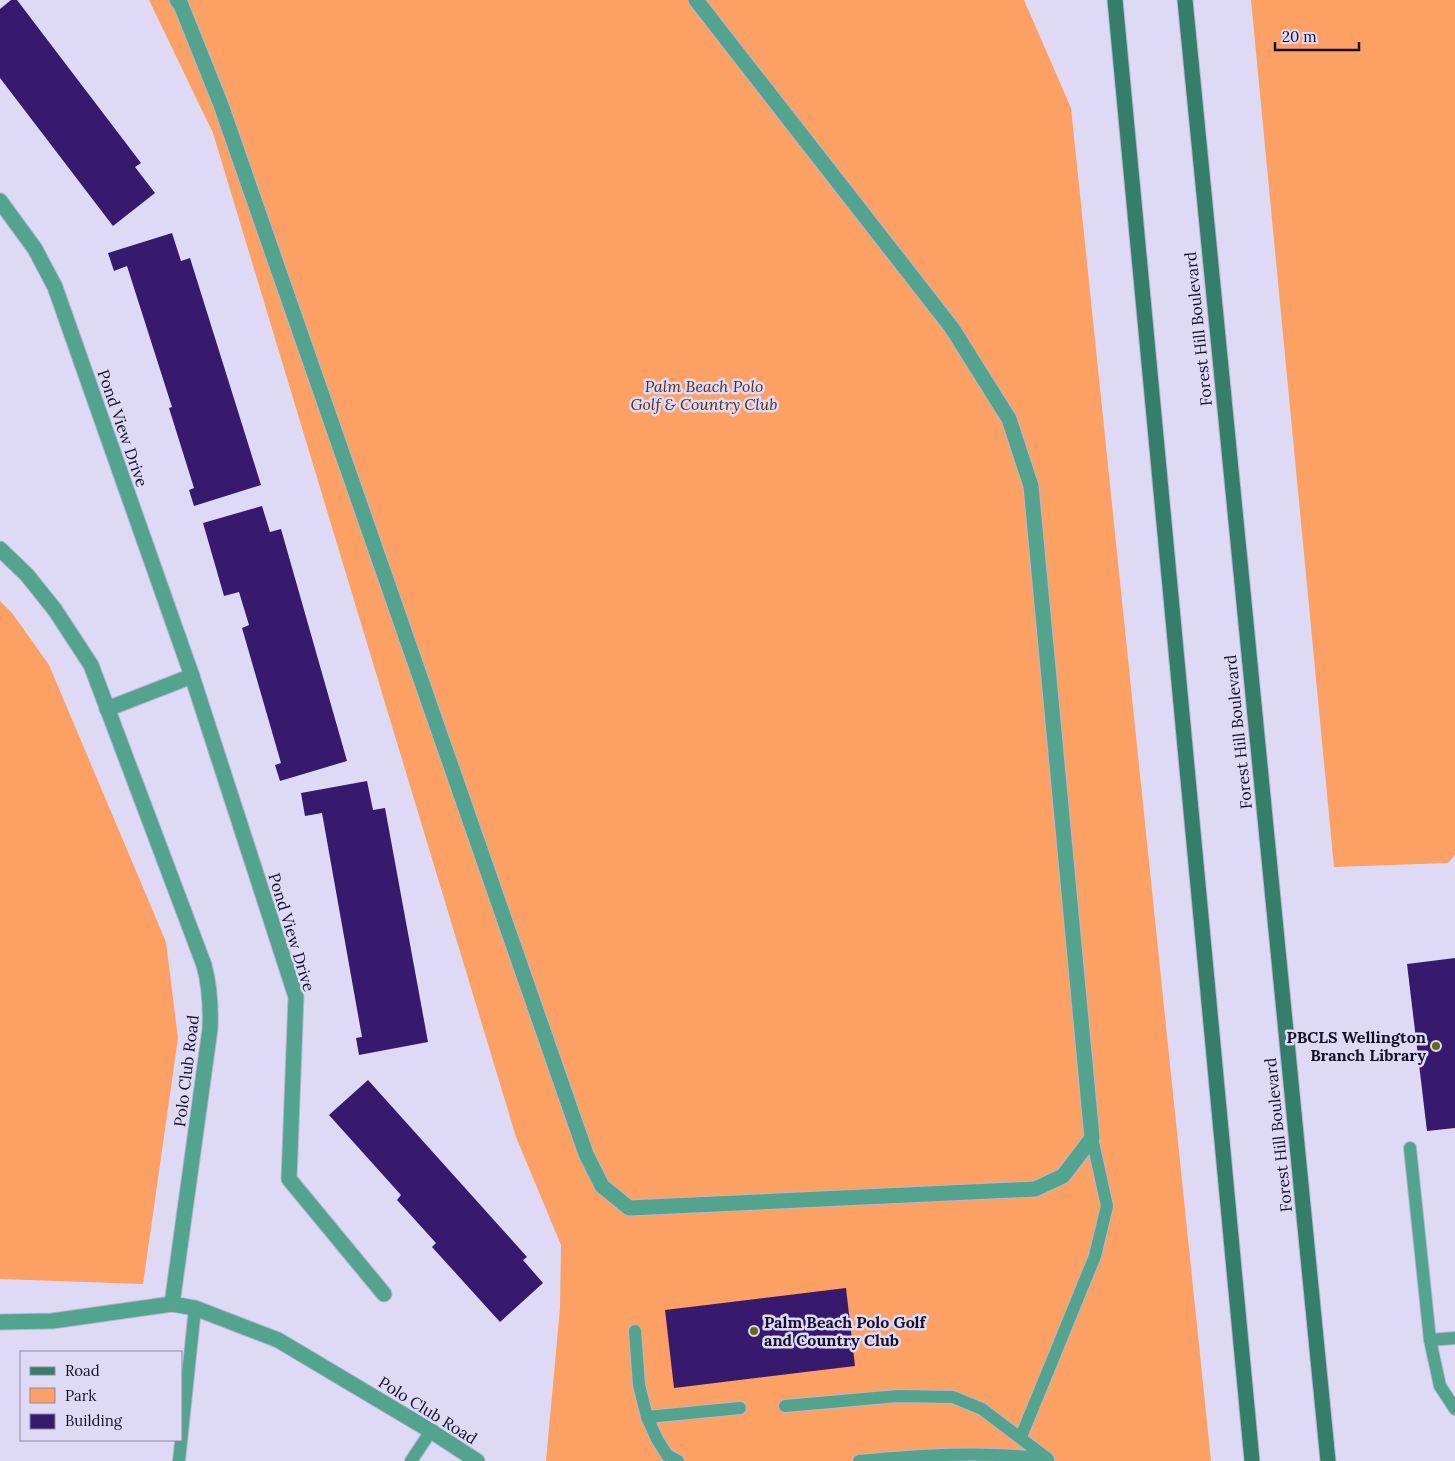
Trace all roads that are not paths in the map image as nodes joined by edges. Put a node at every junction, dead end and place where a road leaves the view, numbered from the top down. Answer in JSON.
{"nodes":[{"id":1,"x":177,"y":0,"type":"edge"},
{"id":2,"x":696,"y":0,"type":"edge"},
{"id":3,"x":1115,"y":0,"type":"edge"},
{"id":4,"x":1184,"y":0,"type":"edge"},
{"id":5,"x":0,"y":201,"type":"edge"},
{"id":6,"x":0,"y":549,"type":"edge"},
{"id":7,"x":192,"y":676,"type":"junction"},
{"id":8,"x":107,"y":709,"type":"junction"},
{"id":9,"x":1092,"y":1138,"type":"junction"},
{"id":10,"x":1410,"y":1148,"type":"dead end"},
{"id":11,"x":384,"y":1294,"type":"dead end"},
{"id":12,"x":172,"y":1304,"type":"junction"},
{"id":13,"x":195,"y":1308,"type":"junction"},
{"id":14,"x":0,"y":1322,"type":"edge"},
{"id":15,"x":636,"y":1331,"type":"dead end"},
{"id":16,"x":1455,"y":1338,"type":"edge"},
{"id":17,"x":1430,"y":1340,"type":"junction"},
{"id":18,"x":785,"y":1406,"type":"dead end"},
{"id":19,"x":740,"y":1408,"type":"dead end"},
{"id":20,"x":1455,"y":1410,"type":"edge"},
{"id":21,"x":647,"y":1417,"type":"junction"},
{"id":22,"x":431,"y":1431,"type":"junction"},
{"id":23,"x":182,"y":1432,"type":"edge"},
{"id":24,"x":1021,"y":1437,"type":"junction"},
{"id":25,"x":181,"y":1441,"type":"edge"},
{"id":26,"x":1048,"y":1460,"type":"edge"},
{"id":27,"x":179,"y":1461,"type":"edge"},
{"id":28,"x":411,"y":1461,"type":"edge"},
{"id":29,"x":477,"y":1461,"type":"edge"},
{"id":30,"x":678,"y":1461,"type":"edge"},
{"id":31,"x":859,"y":1461,"type":"edge"},
{"id":32,"x":1252,"y":1461,"type":"edge"},
{"id":33,"x":1328,"y":1461,"type":"edge"}],
"edges":[{"from":1,"to":9,"type":"street"},
{"from":2,"to":9,"type":"street"},
{"from":3,"to":32,"type":"main road"},
{"from":4,"to":33,"type":"main road","name":"Forest Hill Boulevard"},
{"from":5,"to":7,"type":"street","name":"Pond View Drive"},
{"from":6,"to":8,"type":"street","name":"Polo Club Road"},
{"from":7,"to":8,"type":"street"},
{"from":7,"to":11,"type":"street","name":"Pond View Drive"},
{"from":8,"to":12,"type":"street","name":"Polo Club Road"},
{"from":9,"to":24,"type":"lane"},
{"from":10,"to":17,"type":"lane"},
{"from":12,"to":13,"type":"street","name":"Polo Club Road"},
{"from":12,"to":14,"type":"street"},
{"from":13,"to":22,"type":"street","name":"Polo Club Road"},
{"from":13,"to":23,"type":"lane"},
{"from":15,"to":21,"type":"lane"},
{"from":16,"to":17,"type":"lane"},
{"from":17,"to":20,"type":"lane"},
{"from":18,"to":24,"type":"lane"},
{"from":19,"to":21,"type":"lane"},
{"from":21,"to":30,"type":"lane"},
{"from":22,"to":28,"type":"lane"},
{"from":22,"to":29,"type":"street","name":"Polo Club Road"},
{"from":24,"to":26,"type":"lane"},
{"from":25,"to":27,"type":"lane"},
{"from":26,"to":31,"type":"lane"}]}
